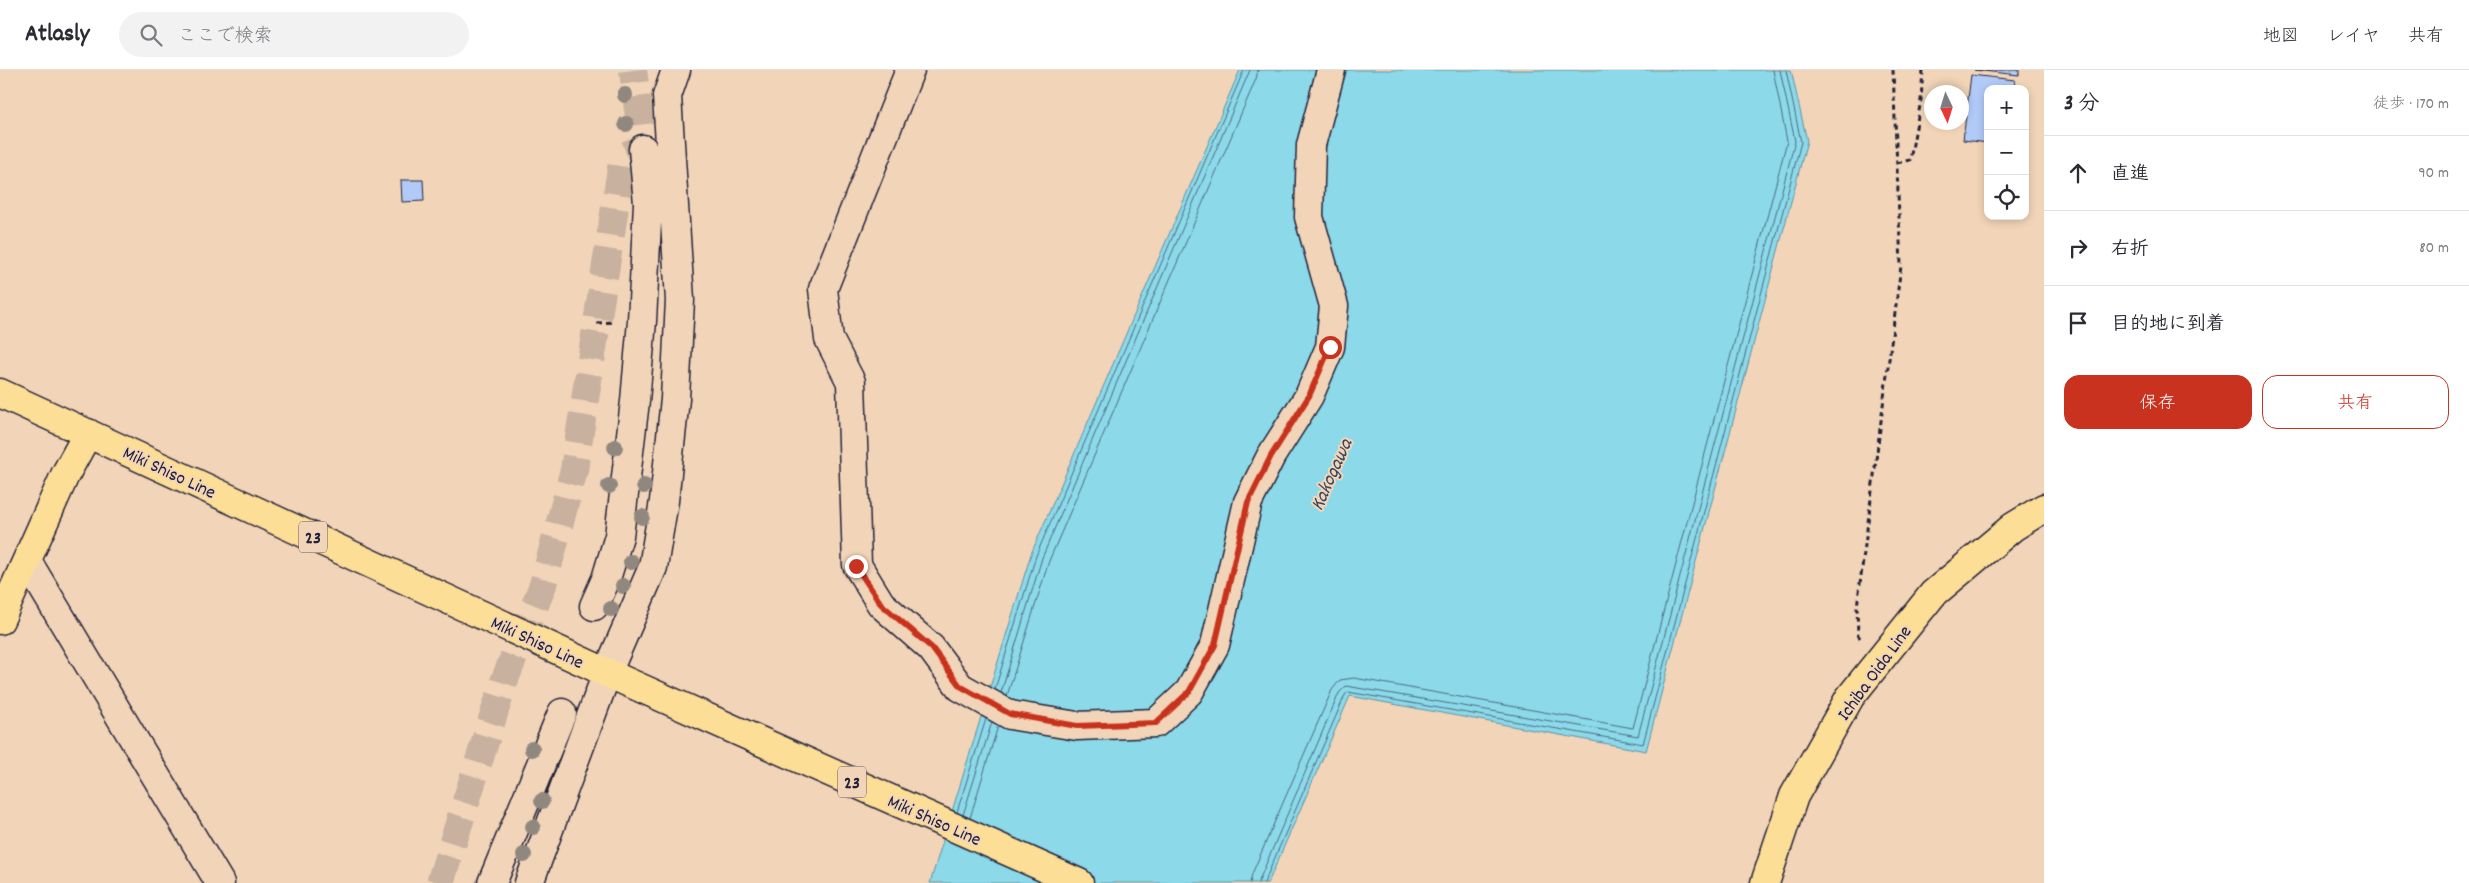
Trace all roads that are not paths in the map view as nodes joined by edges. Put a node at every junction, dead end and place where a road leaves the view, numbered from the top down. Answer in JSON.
{"nodes":[{"id":1,"x":676,"y":70,"type":"edge"},
{"id":2,"x":910,"y":70,"type":"edge"},
{"id":3,"x":1331,"y":70,"type":"edge"},
{"id":4,"x":643,"y":149,"type":"dead end"},
{"id":5,"x":0,"y":393,"type":"edge"},
{"id":6,"x":88,"y":433,"type":"junction"},
{"id":7,"x":2044,"y":508,"type":"edge"},
{"id":8,"x":27,"y":561,"type":"junction"},
{"id":9,"x":594,"y":606,"type":"dead end"},
{"id":10,"x":0,"y":620,"type":"edge"},
{"id":11,"x":616,"y":677,"type":"junction"},
{"id":12,"x":562,"y":713,"type":"dead end"},
{"id":13,"x":220,"y":883,"type":"edge"},
{"id":14,"x":492,"y":883,"type":"edge"},
{"id":15,"x":529,"y":883,"type":"edge"},
{"id":16,"x":1079,"y":883,"type":"edge"},
{"id":17,"x":1765,"y":883,"type":"edge"}],
"edges":[{"from":1,"to":11,"type":"street"},
{"from":2,"to":3,"type":"street"},
{"from":4,"to":9,"type":"street"},
{"from":5,"to":6,"type":"main road","name":"Miki Shiso Line","number":"23"},
{"from":6,"to":8,"type":"main road"},
{"from":6,"to":11,"type":"main road","name":"Miki Shiso Line","number":"23"},
{"from":7,"to":17,"type":"main road","name":"Ichiba Oida Line"},
{"from":8,"to":10,"type":"main road"},
{"from":8,"to":13,"type":"street"},
{"from":11,"to":15,"type":"street"},
{"from":11,"to":16,"type":"main road","name":"Miki Shiso Line","number":"23"},
{"from":12,"to":14,"type":"street"}]}
